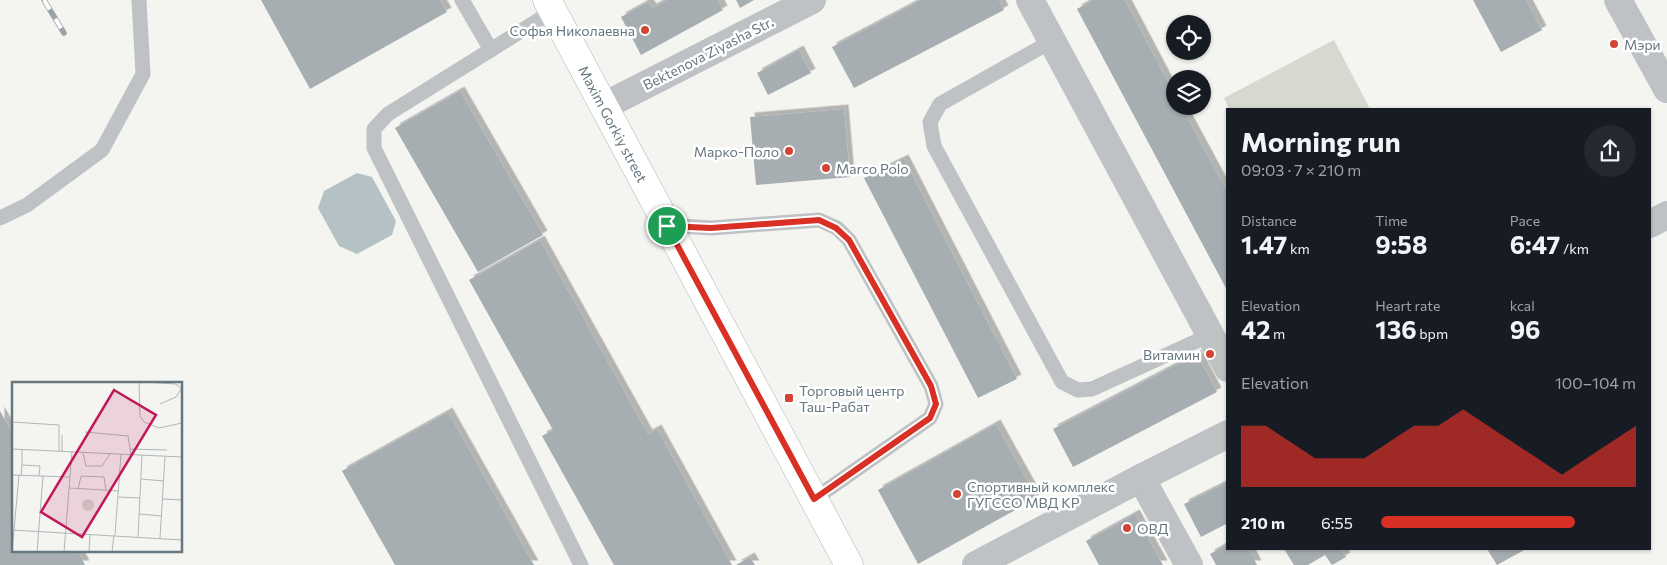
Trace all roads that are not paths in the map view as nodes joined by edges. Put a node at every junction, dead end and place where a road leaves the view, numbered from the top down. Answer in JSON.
{"nodes":[{"id":1,"x":139,"y":0,"type":"edge"},
{"id":2,"x":462,"y":0,"type":"edge"},
{"id":3,"x":812,"y":0,"type":"edge"},
{"id":4,"x":1030,"y":0,"type":"edge"},
{"id":5,"x":1618,"y":0,"type":"edge"},
{"id":6,"x":550,"y":5,"type":"edge"},
{"id":7,"x":1052,"y":41,"type":"junction"},
{"id":8,"x":491,"y":50,"type":"junction"},
{"id":9,"x":1667,"y":89,"type":"edge"},
{"id":10,"x":604,"y":106,"type":"junction"},
{"id":11,"x":1667,"y":215,"type":"edge"},
{"id":12,"x":0,"y":218,"type":"edge"},
{"id":13,"x":1651,"y":223,"type":"edge"},
{"id":14,"x":667,"y":226,"type":"junction"},
{"id":15,"x":1210,"y":335,"type":"junction"},
{"id":16,"x":1226,"y":364,"type":"edge"},
{"id":17,"x":1226,"y":435,"type":"edge"},
{"id":18,"x":1141,"y":478,"type":"junction"},
{"id":19,"x":814,"y":499,"type":"junction"},
{"id":20,"x":581,"y":565,"type":"edge"},
{"id":21,"x":849,"y":565,"type":"edge"},
{"id":22,"x":976,"y":565,"type":"edge"},
{"id":23,"x":1189,"y":565,"type":"edge"}],
"edges":[{"from":1,"to":12,"type":"lane"},
{"from":2,"to":8,"type":"lane"},
{"from":3,"to":10,"type":"street","name":"Bektenova Ziyasha Str."},
{"from":4,"to":7,"type":"street"},
{"from":5,"to":9,"type":"street"},
{"from":6,"to":8,"type":"lane"},
{"from":6,"to":10,"type":"main road","name":"Maxim Gorkiy street"},
{"from":7,"to":15,"type":"street"},
{"from":7,"to":15,"type":"lane"},
{"from":8,"to":20,"type":"lane"},
{"from":10,"to":14,"type":"main road","name":"Maxim Gorkiy street"},
{"from":11,"to":13,"type":"street"},
{"from":14,"to":19,"type":"main road","name":"Maxim Gorkiy street"},
{"from":14,"to":19,"type":"lane"},
{"from":15,"to":16,"type":"street"},
{"from":17,"to":18,"type":"street"},
{"from":18,"to":22,"type":"street"},
{"from":18,"to":23,"type":"street"},
{"from":19,"to":21,"type":"main road","name":"Maxim Gorkiy street"}]}
